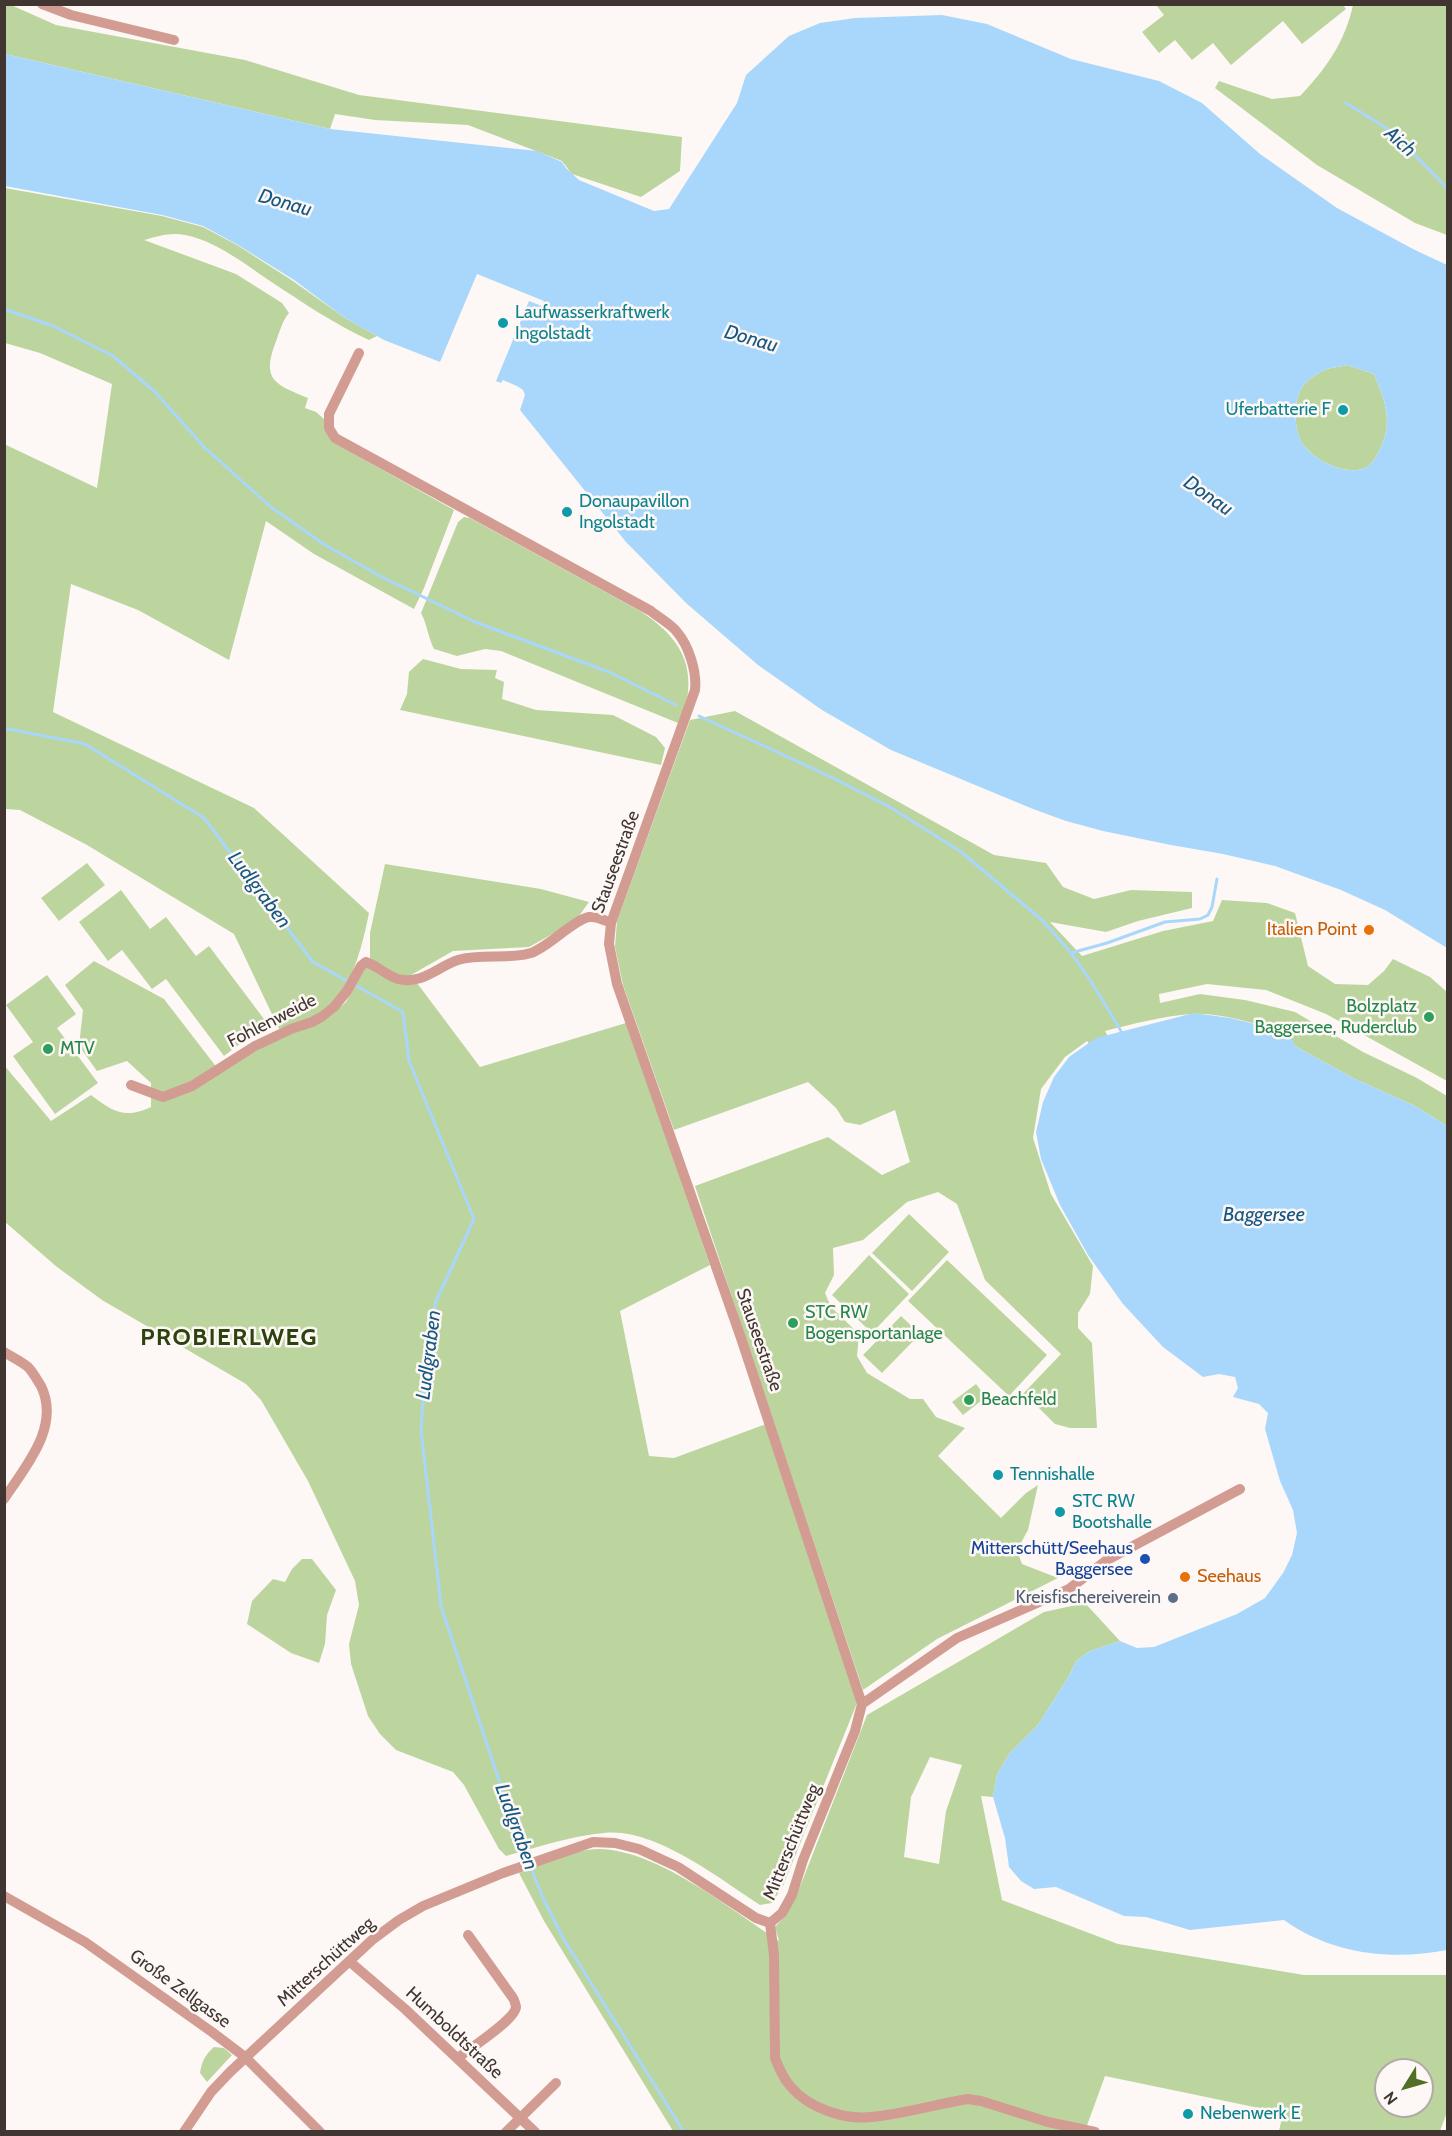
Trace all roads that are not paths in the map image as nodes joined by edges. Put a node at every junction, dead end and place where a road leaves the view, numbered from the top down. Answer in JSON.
{"nodes":[{"id":1,"x":42,"y":4,"type":"edge"},
{"id":2,"x":174,"y":40,"type":"dead end"},
{"id":3,"x":359,"y":353,"type":"dead end"},
{"id":4,"x":611,"y":923,"type":"junction"},
{"id":5,"x":131,"y":1084,"type":"dead end"},
{"id":6,"x":4,"y":1352,"type":"edge"},
{"id":7,"x":1240,"y":1489,"type":"dead end"},
{"id":8,"x":5,"y":1498,"type":"edge"},
{"id":9,"x":862,"y":1704,"type":"junction"},
{"id":10,"x":4,"y":1896,"type":"edge"},
{"id":11,"x":770,"y":1923,"type":"junction"},
{"id":12,"x":468,"y":1935,"type":"dead end"},
{"id":13,"x":349,"y":1961,"type":"junction"},
{"id":14,"x":245,"y":2057,"type":"junction"},
{"id":15,"x":458,"y":2058,"type":"junction"},
{"id":16,"x":556,"y":2083,"type":"dead end"},
{"id":17,"x":520,"y":2117,"type":"junction"},
{"id":18,"x":184,"y":2132,"type":"edge"},
{"id":19,"x":320,"y":2132,"type":"edge"},
{"id":20,"x":506,"y":2132,"type":"edge"},
{"id":21,"x":535,"y":2132,"type":"edge"},
{"id":22,"x":1095,"y":2132,"type":"edge"}],
"edges":[{"from":1,"to":2,"type":"street"},
{"from":3,"to":4,"type":"street","name":"Stauseestraße"},
{"from":4,"to":5,"type":"street","name":"Fohlenweide"},
{"from":4,"to":9,"type":"street","name":"Stauseestraße"},
{"from":6,"to":8,"type":"street"},
{"from":7,"to":9,"type":"street"},
{"from":9,"to":11,"type":"street","name":"Mitterschüttweg"},
{"from":10,"to":14,"type":"street","name":"Große Zellgasse"},
{"from":11,"to":13,"type":"street","name":"Mitterschüttweg"},
{"from":11,"to":22,"type":"street"},
{"from":12,"to":15,"type":"street"},
{"from":13,"to":14,"type":"street","name":"Mitterschüttweg"},
{"from":13,"to":15,"type":"street","name":"Humboldtstraße"},
{"from":14,"to":18,"type":"street","name":"Mitterschüttweg"},
{"from":14,"to":19,"type":"street","name":"Große Zellgasse"},
{"from":15,"to":17,"type":"street","name":"Humboldtstraße"},
{"from":16,"to":17,"type":"street"},
{"from":17,"to":20,"type":"street"},
{"from":17,"to":21,"type":"street","name":"Humboldtstraße"}]}
